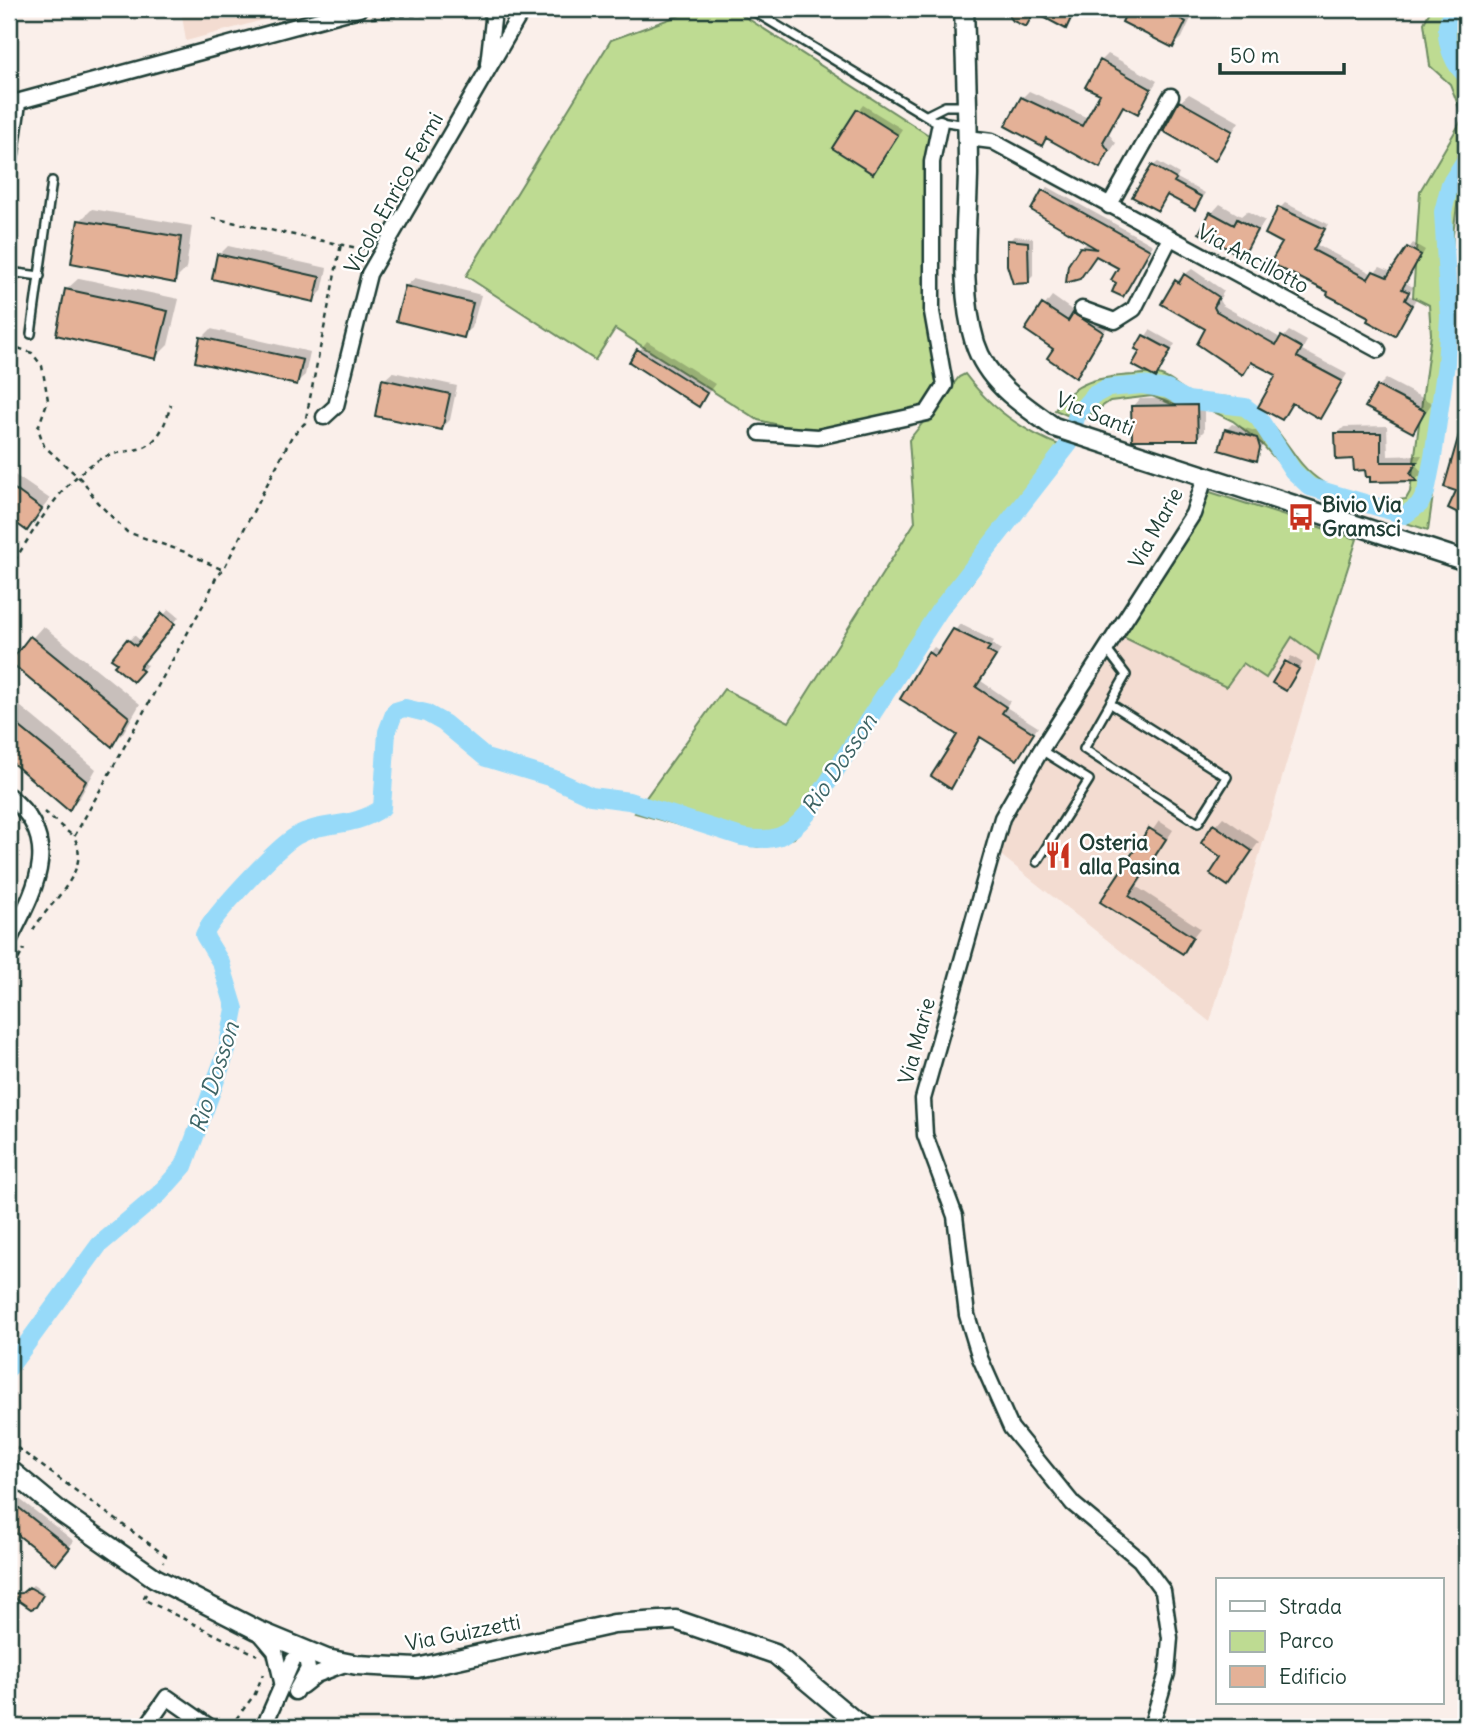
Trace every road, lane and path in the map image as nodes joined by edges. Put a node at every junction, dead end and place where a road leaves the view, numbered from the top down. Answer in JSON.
{"nodes":[{"id":1,"x":523,"y":9,"type":"edge"},
{"id":2,"x":750,"y":9,"type":"edge"},
{"id":3,"x":964,"y":9,"type":"edge"},
{"id":4,"x":485,"y":10,"type":"edge"},
{"id":5,"x":361,"y":13,"type":"edge"},
{"id":6,"x":487,"y":72,"type":"junction"},
{"id":7,"x":1171,"y":96,"type":"dead end"},
{"id":8,"x":16,"y":102,"type":"edge"},
{"id":9,"x":968,"y":106,"type":"junction"},
{"id":10,"x":927,"y":115,"type":"junction"},
{"id":11,"x":940,"y":123,"type":"junction"},
{"id":12,"x":968,"y":131,"type":"junction"},
{"id":13,"x":52,"y":181,"type":"dead end"},
{"id":14,"x":9,"y":193,"type":"edge"},
{"id":15,"x":1109,"y":206,"type":"junction"},
{"id":16,"x":212,"y":218,"type":"dead end"},
{"id":17,"x":1170,"y":238,"type":"junction"},
{"id":18,"x":341,"y":244,"type":"junction"},
{"id":19,"x":367,"y":246,"type":"dead end"},
{"id":20,"x":9,"y":272,"type":"edge"},
{"id":21,"x":40,"y":276,"type":"junction"},
{"id":22,"x":1082,"y":309,"type":"dead end"},
{"id":23,"x":31,"y":334,"type":"dead end"},
{"id":24,"x":9,"y":345,"type":"edge"},
{"id":25,"x":1378,"y":350,"type":"dead end"},
{"id":26,"x":171,"y":404,"type":"dead end"},
{"id":27,"x":324,"y":416,"type":"dead end"},
{"id":28,"x":761,"y":433,"type":"dead end"},
{"id":29,"x":78,"y":476,"type":"junction"},
{"id":30,"x":1205,"y":478,"type":"junction"},
{"id":31,"x":1465,"y":559,"type":"edge"},
{"id":32,"x":9,"y":569,"type":"edge"},
{"id":33,"x":223,"y":570,"type":"junction"},
{"id":34,"x":1107,"y":650,"type":"junction"},
{"id":35,"x":1111,"y":704,"type":"junction"},
{"id":36,"x":1041,"y":750,"type":"junction"},
{"id":37,"x":9,"y":796,"type":"edge"},
{"id":38,"x":37,"y":806,"type":"dead end"},
{"id":39,"x":74,"y":837,"type":"junction"},
{"id":40,"x":1037,"y":862,"type":"dead end"},
{"id":41,"x":31,"y":934,"type":"dead end"},
{"id":42,"x":9,"y":941,"type":"edge"},
{"id":43,"x":26,"y":945,"type":"dead end"},
{"id":44,"x":9,"y":977,"type":"edge"},
{"id":45,"x":9,"y":1441,"type":"edge"},
{"id":46,"x":9,"y":1469,"type":"edge"},
{"id":47,"x":159,"y":1571,"type":"dead end"},
{"id":48,"x":147,"y":1592,"type":"dead end"},
{"id":49,"x":257,"y":1630,"type":"junction"},
{"id":50,"x":306,"y":1651,"type":"junction"},
{"id":51,"x":260,"y":1659,"type":"dead end"},
{"id":52,"x":345,"y":1664,"type":"junction"},
{"id":53,"x":263,"y":1667,"type":"dead end"},
{"id":54,"x":288,"y":1689,"type":"junction"},
{"id":55,"x":263,"y":1726,"type":"edge"},
{"id":56,"x":146,"y":1727,"type":"edge"},
{"id":57,"x":210,"y":1727,"type":"edge"},
{"id":58,"x":230,"y":1727,"type":"edge"},
{"id":59,"x":862,"y":1727,"type":"edge"},
{"id":60,"x":1151,"y":1727,"type":"edge"}],
"edges":[{"from":1,"to":6,"type":"street","name":"Vicolo Enrico Fermi"},
{"from":2,"to":10,"type":"lane"},
{"from":3,"to":9,"type":"street","name":"Via Santi"},
{"from":4,"to":5,"type":"path"},
{"from":4,"to":6,"type":"street","name":"Vicolo Enrico Fermi"},
{"from":5,"to":8,"type":"street"},
{"from":6,"to":27,"type":"street","name":"Vicolo Enrico Fermi"},
{"from":7,"to":15,"type":"street"},
{"from":8,"to":14,"type":"lane"},
{"from":9,"to":10,"type":"lane"},
{"from":9,"to":12,"type":"street","name":"Via Santi"},
{"from":10,"to":11,"type":"lane"},
{"from":11,"to":12,"type":"lane"},
{"from":11,"to":28,"type":"street"},
{"from":12,"to":15,"type":"street","name":"Via Ancillotto"},
{"from":12,"to":30,"type":"street","name":"Via Santi"},
{"from":13,"to":21,"type":"lane"},
{"from":15,"to":17,"type":"street","name":"Via Ancillotto"},
{"from":16,"to":18,"type":"path"},
{"from":17,"to":22,"type":"street"},
{"from":17,"to":25,"type":"street","name":"Via Ancillotto"},
{"from":18,"to":19,"type":"path"},
{"from":18,"to":33,"type":"path"},
{"from":20,"to":21,"type":"lane"},
{"from":21,"to":23,"type":"lane"},
{"from":24,"to":29,"type":"path"},
{"from":26,"to":29,"type":"path"},
{"from":29,"to":32,"type":"path"},
{"from":29,"to":33,"type":"path"},
{"from":30,"to":31,"type":"street","name":"Via Santi"},
{"from":30,"to":34,"type":"street","name":"Via Marie"},
{"from":33,"to":39,"type":"path"},
{"from":34,"to":35,"type":"lane"},
{"from":34,"to":36,"type":"street","name":"Via Marie"},
{"from":35,"to":35,"type":"lane"},
{"from":36,"to":40,"type":"lane"},
{"from":36,"to":60,"type":"street","name":"Via Marie"},
{"from":37,"to":42,"type":"street"},
{"from":38,"to":39,"type":"path"},
{"from":39,"to":41,"type":"path"},
{"from":43,"to":44,"type":"path"},
{"from":45,"to":47,"type":"path"},
{"from":46,"to":49,"type":"street","name":"Via Guizzetti"},
{"from":48,"to":51,"type":"path"},
{"from":49,"to":50,"type":"street","name":"Via Guizzetti"},
{"from":49,"to":54,"type":"street"},
{"from":50,"to":52,"type":"street","name":"Via Guizzetti"},
{"from":50,"to":54,"type":"street"},
{"from":52,"to":54,"type":"street"},
{"from":52,"to":59,"type":"street","name":"Via Guizzetti"},
{"from":53,"to":58,"type":"path"},
{"from":54,"to":55,"type":"street"},
{"from":56,"to":57,"type":"street"}]}
